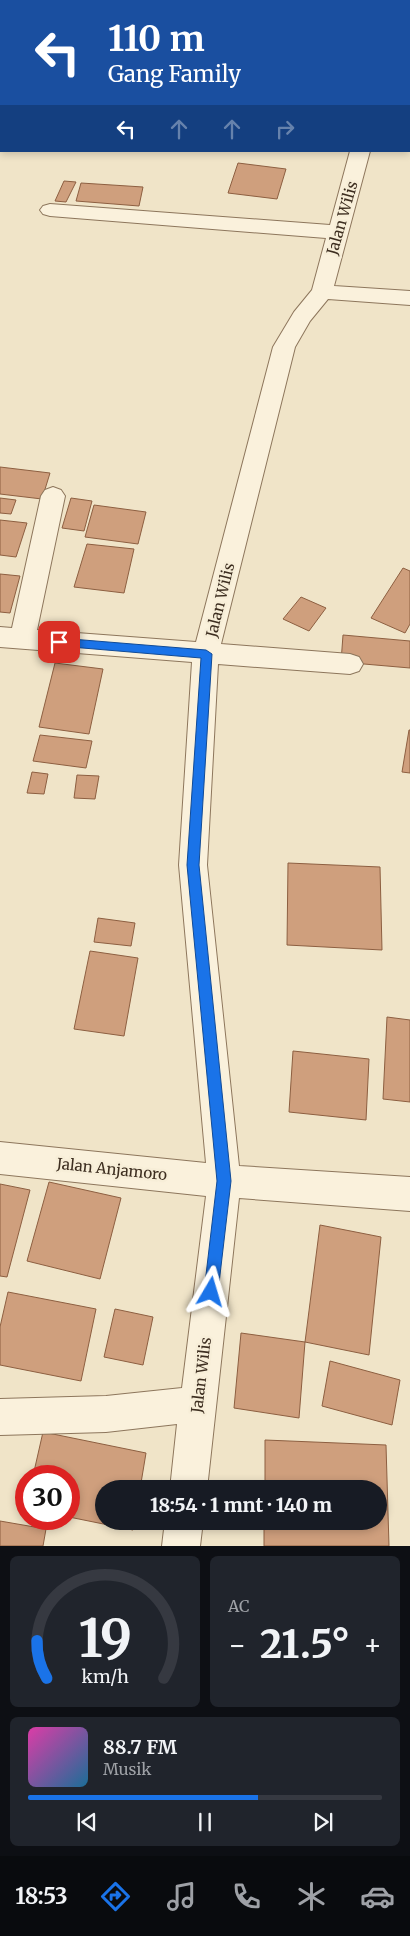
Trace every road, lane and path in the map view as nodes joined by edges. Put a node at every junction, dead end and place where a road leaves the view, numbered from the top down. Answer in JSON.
{"nodes":[{"id":1,"x":360,"y":152,"type":"edge"},
{"id":2,"x":50,"y":210,"type":"dead end"},
{"id":3,"x":337,"y":232,"type":"junction"},
{"id":4,"x":322,"y":292,"type":"junction"},
{"id":5,"x":410,"y":298,"type":"edge"},
{"id":6,"x":53,"y":496,"type":"dead end"},
{"id":7,"x":11,"y":638,"type":"edge"},
{"id":8,"x":206,"y":654,"type":"junction"},
{"id":9,"x":350,"y":664,"type":"dead end"},
{"id":10,"x":0,"y":1158,"type":"edge"},
{"id":11,"x":224,"y":1181,"type":"junction"},
{"id":12,"x":410,"y":1194,"type":"edge"},
{"id":13,"x":198,"y":1404,"type":"junction"},
{"id":14,"x":0,"y":1417,"type":"edge"},
{"id":15,"x":189,"y":1480,"type":"edge"},
{"id":16,"x":183,"y":1530,"type":"edge"},
{"id":17,"x":181,"y":1546,"type":"edge"}],
"edges":[{"from":1,"to":3,"type":"street","name":"Jalan Wilis"},
{"from":2,"to":3,"type":"street"},
{"from":3,"to":4,"type":"street","name":"Jalan Wilis"},
{"from":4,"to":5,"type":"street"},
{"from":4,"to":8,"type":"street","name":"Jalan Wilis"},
{"from":6,"to":7,"type":"street"},
{"from":7,"to":8,"type":"street"},
{"from":8,"to":9,"type":"street"},
{"from":8,"to":11,"type":"street","name":"Jalan Wilis"},
{"from":10,"to":11,"type":"street","name":"Jalan Anjamoro"},
{"from":11,"to":12,"type":"street","name":"Jalan Anjamoro"},
{"from":11,"to":13,"type":"street","name":"Jalan Wilis"},
{"from":13,"to":14,"type":"street"},
{"from":13,"to":15,"type":"street","name":"Jalan Wilis"},
{"from":16,"to":17,"type":"street"}]}
